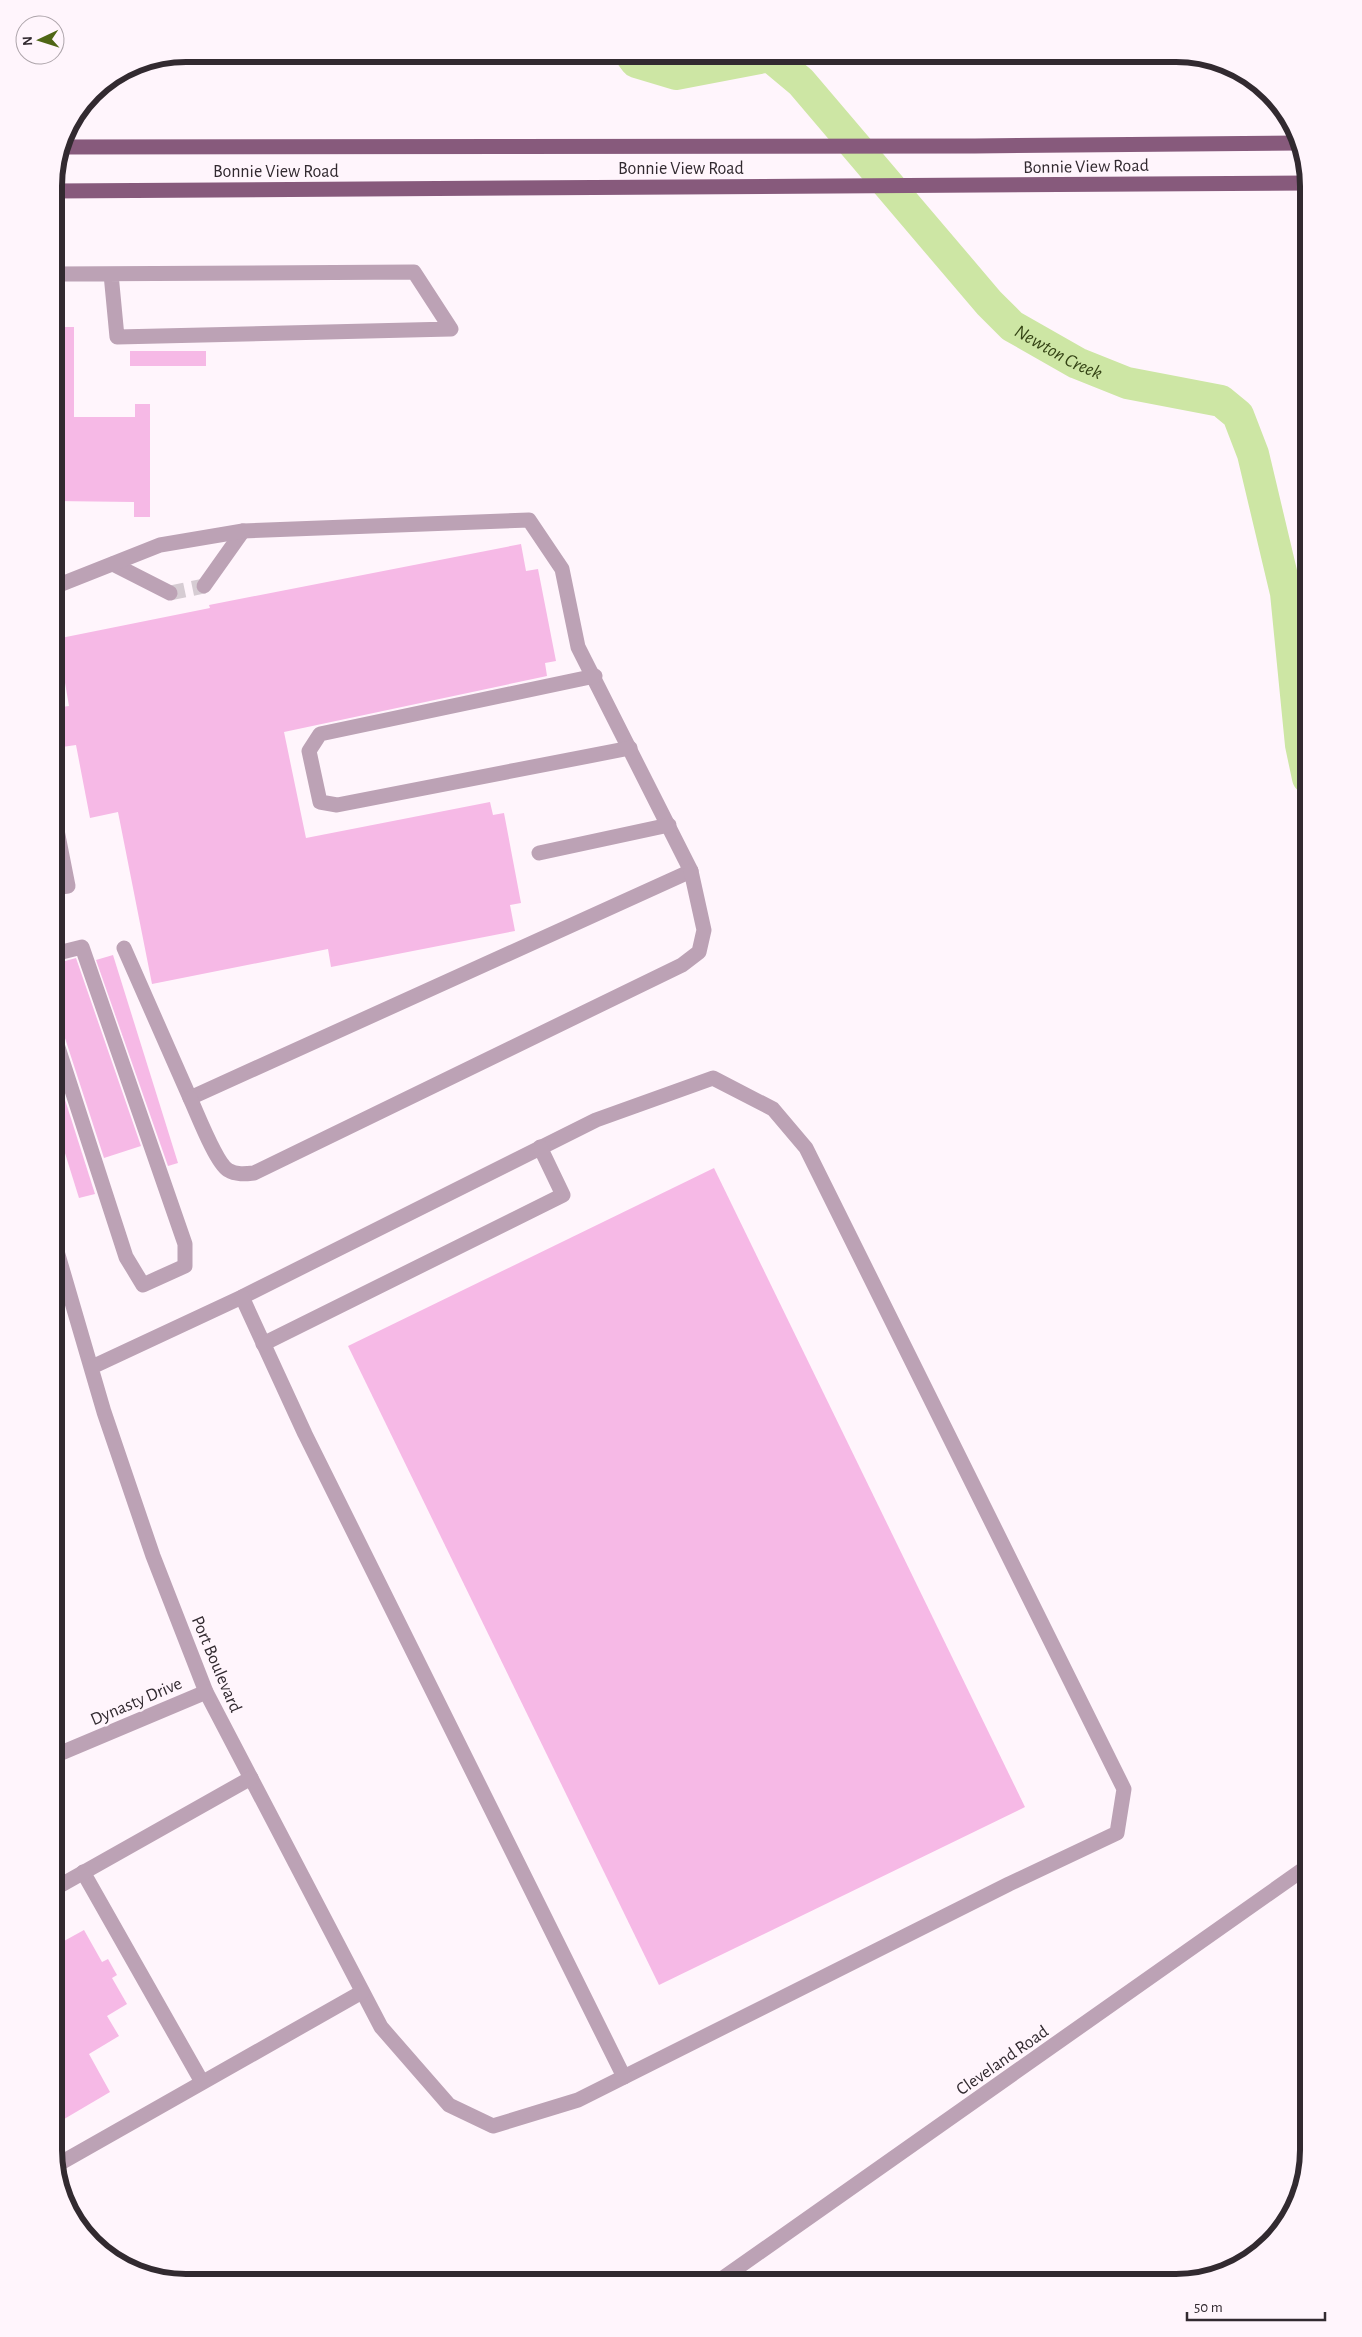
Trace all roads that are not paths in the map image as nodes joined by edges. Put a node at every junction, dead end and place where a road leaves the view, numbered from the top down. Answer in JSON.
{"nodes":[{"id":1,"x":1291,"y":143,"type":"edge"},
{"id":2,"x":69,"y":147,"type":"edge"},
{"id":3,"x":1300,"y":183,"type":"edge"},
{"id":4,"x":63,"y":191,"type":"edge"},
{"id":5,"x":63,"y":274,"type":"edge"},
{"id":6,"x":111,"y":274,"type":"junction"},
{"id":7,"x":243,"y":531,"type":"junction"},
{"id":8,"x":113,"y":564,"type":"junction"},
{"id":9,"x":63,"y":584,"type":"edge"},
{"id":10,"x":204,"y":586,"type":"tunnel mouth"},
{"id":11,"x":170,"y":593,"type":"tunnel mouth"},
{"id":12,"x":595,"y":676,"type":"junction"},
{"id":13,"x":630,"y":748,"type":"junction"},
{"id":14,"x":669,"y":825,"type":"junction"},
{"id":15,"x":539,"y":853,"type":"dead end"},
{"id":16,"x":63,"y":859,"type":"edge"},
{"id":17,"x":691,"y":870,"type":"junction"},
{"id":18,"x":63,"y":887,"type":"edge"},
{"id":19,"x":124,"y":948,"type":"dead end"},
{"id":20,"x":63,"y":952,"type":"edge"},
{"id":21,"x":63,"y":1061,"type":"edge"},
{"id":22,"x":190,"y":1098,"type":"junction"},
{"id":23,"x":540,"y":1147,"type":"junction"},
{"id":24,"x":62,"y":1269,"type":"edge"},
{"id":25,"x":242,"y":1297,"type":"junction"},
{"id":26,"x":263,"y":1344,"type":"junction"},
{"id":27,"x":92,"y":1367,"type":"junction"},
{"id":28,"x":206,"y":1692,"type":"junction"},
{"id":29,"x":62,"y":1753,"type":"edge"},
{"id":30,"x":251,"y":1778,"type":"junction"},
{"id":31,"x":83,"y":1872,"type":"junction"},
{"id":32,"x":1300,"y":1872,"type":"edge"},
{"id":33,"x":62,"y":1884,"type":"edge"},
{"id":34,"x":362,"y":1992,"type":"junction"},
{"id":35,"x":624,"y":2077,"type":"junction"},
{"id":36,"x":202,"y":2082,"type":"junction"},
{"id":37,"x":63,"y":2161,"type":"edge"},
{"id":38,"x":729,"y":2274,"type":"edge"}],
"edges":[{"from":1,"to":2,"type":"main road","name":"Bonnie View Road"},
{"from":3,"to":4,"type":"main road","name":"Bonnie View Road"},
{"from":5,"to":6,"type":"street"},
{"from":6,"to":6,"type":"street"},
{"from":7,"to":8,"type":"street"},
{"from":7,"to":10,"type":"street"},
{"from":7,"to":12,"type":"street"},
{"from":8,"to":9,"type":"street"},
{"from":8,"to":11,"type":"street"},
{"from":12,"to":13,"type":"street"},
{"from":12,"to":13,"type":"street"},
{"from":13,"to":14,"type":"street"},
{"from":14,"to":15,"type":"street"},
{"from":14,"to":17,"type":"street"},
{"from":16,"to":18,"type":"street"},
{"from":17,"to":22,"type":"street"},
{"from":17,"to":22,"type":"street"},
{"from":19,"to":22,"type":"street"},
{"from":20,"to":21,"type":"street"},
{"from":23,"to":25,"type":"street"},
{"from":23,"to":26,"type":"street"},
{"from":23,"to":35,"type":"street","name":"Port Boulevard"},
{"from":24,"to":27,"type":"street","name":"Port Boulevard"},
{"from":25,"to":26,"type":"street"},
{"from":25,"to":27,"type":"street"},
{"from":26,"to":35,"type":"street"},
{"from":27,"to":28,"type":"street","name":"Port Boulevard"},
{"from":28,"to":29,"type":"street","name":"Dynasty Drive"},
{"from":28,"to":30,"type":"street","name":"Port Boulevard"},
{"from":30,"to":31,"type":"street"},
{"from":30,"to":34,"type":"street","name":"Port Boulevard"},
{"from":31,"to":33,"type":"street"},
{"from":31,"to":36,"type":"street"},
{"from":32,"to":38,"type":"street","name":"Cleveland Road"},
{"from":34,"to":35,"type":"street","name":"Port Boulevard"},
{"from":34,"to":36,"type":"street"},
{"from":36,"to":37,"type":"street"}]}
